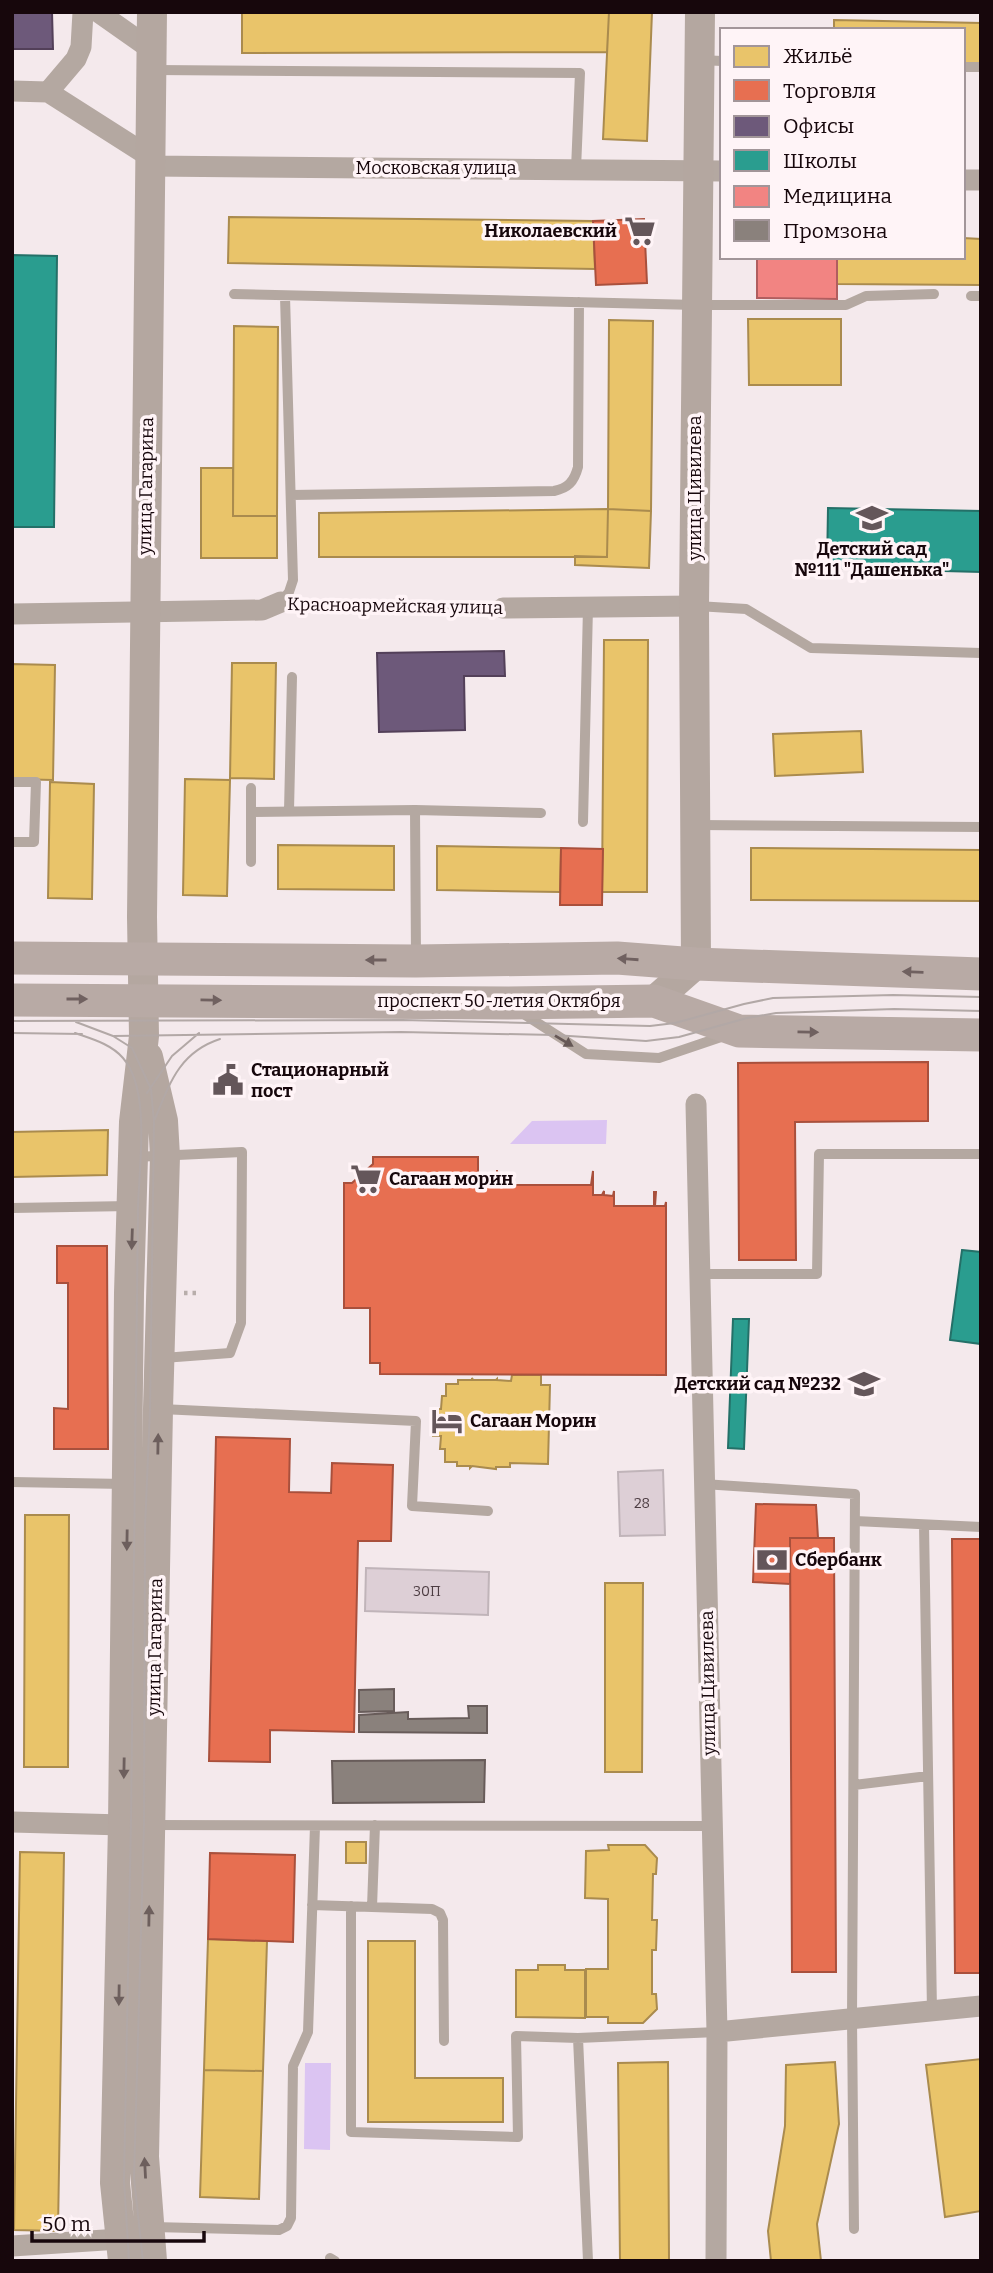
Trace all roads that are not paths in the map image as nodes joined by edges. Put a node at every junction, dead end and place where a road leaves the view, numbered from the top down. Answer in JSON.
{"nodes":[{"id":1,"x":83,"y":12,"type":"edge"},
{"id":2,"x":98,"y":12,"type":"edge"},
{"id":3,"x":152,"y":12,"type":"edge"},
{"id":4,"x":701,"y":12,"type":"edge"},
{"id":5,"x":711,"y":60,"type":"edge"},
{"id":6,"x":149,"y":63,"type":"junction"},
{"id":7,"x":12,"y":91,"type":"edge"},
{"id":8,"x":48,"y":92,"type":"junction"},
{"id":9,"x":150,"y":162,"type":"junction"},
{"id":10,"x":576,"y":169,"type":"junction"},
{"id":11,"x":710,"y":171,"type":"edge"},
{"id":12,"x":234,"y":294,"type":"dead end"},
{"id":13,"x":934,"y":294,"type":"dead end"},
{"id":14,"x":285,"y":296,"type":"junction"},
{"id":15,"x":579,"y":302,"type":"junction"},
{"id":16,"x":697,"y":305,"type":"junction"},
{"id":17,"x":291,"y":495,"type":"junction"},
{"id":18,"x":281,"y":602,"type":"joint"},
{"id":19,"x":694,"y":606,"type":"junction"},
{"id":20,"x":588,"y":607,"type":"junction"},
{"id":21,"x":503,"y":608,"type":"road end"},
{"id":22,"x":145,"y":613,"type":"junction"},
{"id":23,"x":12,"y":614,"type":"edge"},
{"id":24,"x":981,"y":653,"type":"edge"},
{"id":25,"x":292,"y":677,"type":"dead end"},
{"id":26,"x":12,"y":782,"type":"edge"},
{"id":27,"x":251,"y":788,"type":"dead end"},
{"id":28,"x":415,"y":810,"type":"junction"},
{"id":29,"x":289,"y":811,"type":"junction"},
{"id":30,"x":251,"y":812,"type":"junction"},
{"id":31,"x":541,"y":813,"type":"dead end"},
{"id":32,"x":583,"y":822,"type":"dead end"},
{"id":33,"x":696,"y":825,"type":"junction"},
{"id":34,"x":981,"y":827,"type":"edge"},
{"id":35,"x":12,"y":842,"type":"edge"},
{"id":36,"x":251,"y":862,"type":"dead end"},
{"id":37,"x":12,"y":958,"type":"edge"},
{"id":38,"x":142,"y":959,"type":"junction"},
{"id":39,"x":416,"y":961,"type":"junction"},
{"id":40,"x":696,"y":964,"type":"junction"},
{"id":41,"x":981,"y":974,"type":"edge"},
{"id":42,"x":143,"y":999,"type":"junction"},
{"id":43,"x":12,"y":1000,"type":"edge"},
{"id":44,"x":654,"y":1001,"type":"junction"},
{"id":45,"x":508,"y":1003,"type":"junction"},
{"id":46,"x":739,"y":1031,"type":"junction"},
{"id":47,"x":981,"y":1035,"type":"edge"},
{"id":48,"x":144,"y":1036,"type":"junction"},
{"id":49,"x":696,"y":1104,"type":"dead end"},
{"id":50,"x":981,"y":1154,"type":"edge"},
{"id":51,"x":165,"y":1156,"type":"junction"},
{"id":52,"x":134,"y":1157,"type":"junction"},
{"id":53,"x":133,"y":1206,"type":"junction"},
{"id":54,"x":12,"y":1208,"type":"edge"},
{"id":55,"x":699,"y":1274,"type":"junction"},
{"id":56,"x":145,"y":1359,"type":"junction"},
{"id":57,"x":144,"y":1410,"type":"junction"},
{"id":58,"x":12,"y":1482,"type":"edge"},
{"id":59,"x":128,"y":1484,"type":"junction"},
{"id":60,"x":703,"y":1484,"type":"junction"},
{"id":61,"x":488,"y":1511,"type":"dead end"},
{"id":62,"x":855,"y":1521,"type":"junction"},
{"id":63,"x":924,"y":1525,"type":"junction"},
{"id":64,"x":981,"y":1528,"type":"edge"},
{"id":65,"x":928,"y":1776,"type":"junction"},
{"id":66,"x":854,"y":1785,"type":"junction"},
{"id":67,"x":12,"y":1822,"type":"edge"},
{"id":68,"x":137,"y":1825,"type":"junction"},
{"id":69,"x":375,"y":1825,"type":"junction"},
{"id":70,"x":315,"y":1826,"type":"junction"},
{"id":71,"x":712,"y":1826,"type":"junction"},
{"id":72,"x":312,"y":1905,"type":"junction"},
{"id":73,"x":351,"y":1906,"type":"junction"},
{"id":74,"x":372,"y":1907,"type":"junction"},
{"id":75,"x":981,"y":2006,"type":"edge"},
{"id":76,"x":932,"y":2011,"type":"junction"},
{"id":77,"x":852,"y":2018,"type":"junction"},
{"id":78,"x":717,"y":2032,"type":"junction"},
{"id":79,"x":578,"y":2038,"type":"junction"},
{"id":80,"x":444,"y":2041,"type":"dead end"},
{"id":81,"x":854,"y":2229,"type":"dead end"},
{"id":82,"x":129,"y":2234,"type":"edge"},
{"id":83,"x":12,"y":2245,"type":"edge"},
{"id":84,"x":152,"y":2261,"type":"edge"},
{"id":85,"x":589,"y":2261,"type":"edge"},
{"id":86,"x":716,"y":2261,"type":"edge"}],
"edges":[{"from":1,"to":8,"type":"street"},
{"from":2,"to":6,"type":"street"},
{"from":3,"to":6,"type":"street","name":"улица Гагарина"},
{"from":4,"to":5,"type":"street","name":"улица Цивилева"},
{"from":5,"to":11,"type":"street","name":"улица Цивилева"},
{"from":6,"to":9,"type":"street","name":"улица Гагарина"},
{"from":6,"to":10,"type":"lane"},
{"from":7,"to":8,"type":"street"},
{"from":8,"to":9,"type":"street"},
{"from":9,"to":10,"type":"street","name":"Московская улица"},
{"from":9,"to":22,"type":"street","name":"улица Гагарина"},
{"from":10,"to":11,"type":"street","name":"Московская улица"},
{"from":11,"to":16,"type":"street","name":"улица Цивилева"},
{"from":12,"to":14,"type":"lane"},
{"from":13,"to":16,"type":"lane"},
{"from":14,"to":15,"type":"lane"},
{"from":14,"to":17,"type":"lane"},
{"from":15,"to":16,"type":"lane"},
{"from":15,"to":17,"type":"lane"},
{"from":16,"to":19,"type":"street","name":"улица Цивилева"},
{"from":17,"to":18,"type":"lane"},
{"from":18,"to":22,"type":"street","name":"Красноармейская улица"},
{"from":19,"to":20,"type":"street","name":"Красноармейская улица"},
{"from":19,"to":24,"type":"lane"},
{"from":19,"to":33,"type":"street","name":"улица Цивилева"},
{"from":20,"to":21,"type":"street","name":"Красноармейская улица"},
{"from":20,"to":32,"type":"lane"},
{"from":22,"to":23,"type":"street","name":"Красноармейская улица"},
{"from":22,"to":38,"type":"street","name":"улица Гагарина"},
{"from":25,"to":29,"type":"lane"},
{"from":26,"to":35,"type":"lane"},
{"from":27,"to":30,"type":"lane"},
{"from":28,"to":29,"type":"lane"},
{"from":28,"to":31,"type":"lane"},
{"from":28,"to":39,"type":"lane"},
{"from":29,"to":30,"type":"lane"},
{"from":30,"to":36,"type":"lane"},
{"from":33,"to":34,"type":"lane"},
{"from":33,"to":40,"type":"street","name":"улица Цивилева"},
{"from":37,"to":38,"type":"main road"},
{"from":39,"to":38,"type":"main road","one_way":true},
{"from":38,"to":42,"type":"street","name":"улица Гагарина"},
{"from":40,"to":39,"type":"main road","one_way":true},
{"from":41,"to":40,"type":"main road","one_way":true},
{"from":40,"to":44,"type":"street"},
{"from":43,"to":42,"type":"main road","name":"проспект 50-летия Октября","one_way":true},
{"from":42,"to":45,"type":"main road","name":"проспект 50-летия Октября","one_way":true},
{"from":42,"to":48,"type":"street","name":"улица Гагарина"},
{"from":44,"to":45,"type":"main road","name":"проспект 50-летия Октября"},
{"from":44,"to":46,"type":"main road","name":"проспект 50-летия Октября"},
{"from":45,"to":46,"type":"lane","one_way":true},
{"from":46,"to":47,"type":"main road","name":"проспект 50-летия Октября","one_way":true},
{"from":48,"to":51,"type":"street","name":"улица Гагарина"},
{"from":48,"to":52,"type":"street","name":"улица Гагарина"},
{"from":49,"to":55,"type":"street","name":"улица Цивилева"},
{"from":50,"to":55,"type":"lane"},
{"from":51,"to":52,"type":"lane"},
{"from":51,"to":56,"type":"street","name":"улица Гагарина"},
{"from":51,"to":56,"type":"lane"},
{"from":52,"to":53,"type":"street","name":"улица Гагарина"},
{"from":53,"to":54,"type":"lane"},
{"from":53,"to":56,"type":"street","name":"улица Гагарина","one_way":true},
{"from":55,"to":60,"type":"street","name":"улица Цивилева"},
{"from":56,"to":57,"type":"street","name":"улица Гагарина"},
{"from":57,"to":59,"type":"street","name":"улица Гагарина"},
{"from":57,"to":61,"type":"lane"},
{"from":68,"to":57,"type":"street","name":"улица Гагарина","one_way":true},
{"from":58,"to":59,"type":"lane"},
{"from":59,"to":68,"type":"street","name":"улица Гагарина","one_way":true},
{"from":60,"to":62,"type":"lane"},
{"from":60,"to":71,"type":"street","name":"улица Цивилева"},
{"from":62,"to":63,"type":"lane"},
{"from":62,"to":66,"type":"lane"},
{"from":63,"to":64,"type":"lane"},
{"from":63,"to":65,"type":"lane"},
{"from":65,"to":66,"type":"lane"},
{"from":65,"to":76,"type":"lane"},
{"from":66,"to":77,"type":"lane"},
{"from":67,"to":68,"type":"street"},
{"from":68,"to":70,"type":"lane"},
{"from":68,"to":82,"type":"street","name":"улица Гагарина"},
{"from":69,"to":70,"type":"lane"},
{"from":69,"to":71,"type":"lane"},
{"from":69,"to":74,"type":"lane"},
{"from":70,"to":72,"type":"lane"},
{"from":71,"to":78,"type":"street","name":"улица Цивилева"},
{"from":72,"to":73,"type":"lane"},
{"from":72,"to":82,"type":"lane"},
{"from":73,"to":74,"type":"lane"},
{"from":73,"to":79,"type":"lane"},
{"from":74,"to":80,"type":"lane"},
{"from":75,"to":76,"type":"street"},
{"from":76,"to":77,"type":"street"},
{"from":77,"to":78,"type":"street"},
{"from":77,"to":81,"type":"lane"},
{"from":78,"to":79,"type":"lane"},
{"from":78,"to":86,"type":"street","name":"улица Цивилева"},
{"from":79,"to":85,"type":"lane"},
{"from":82,"to":83,"type":"street"},
{"from":82,"to":84,"type":"street","name":"улица Гагарина"}]}
